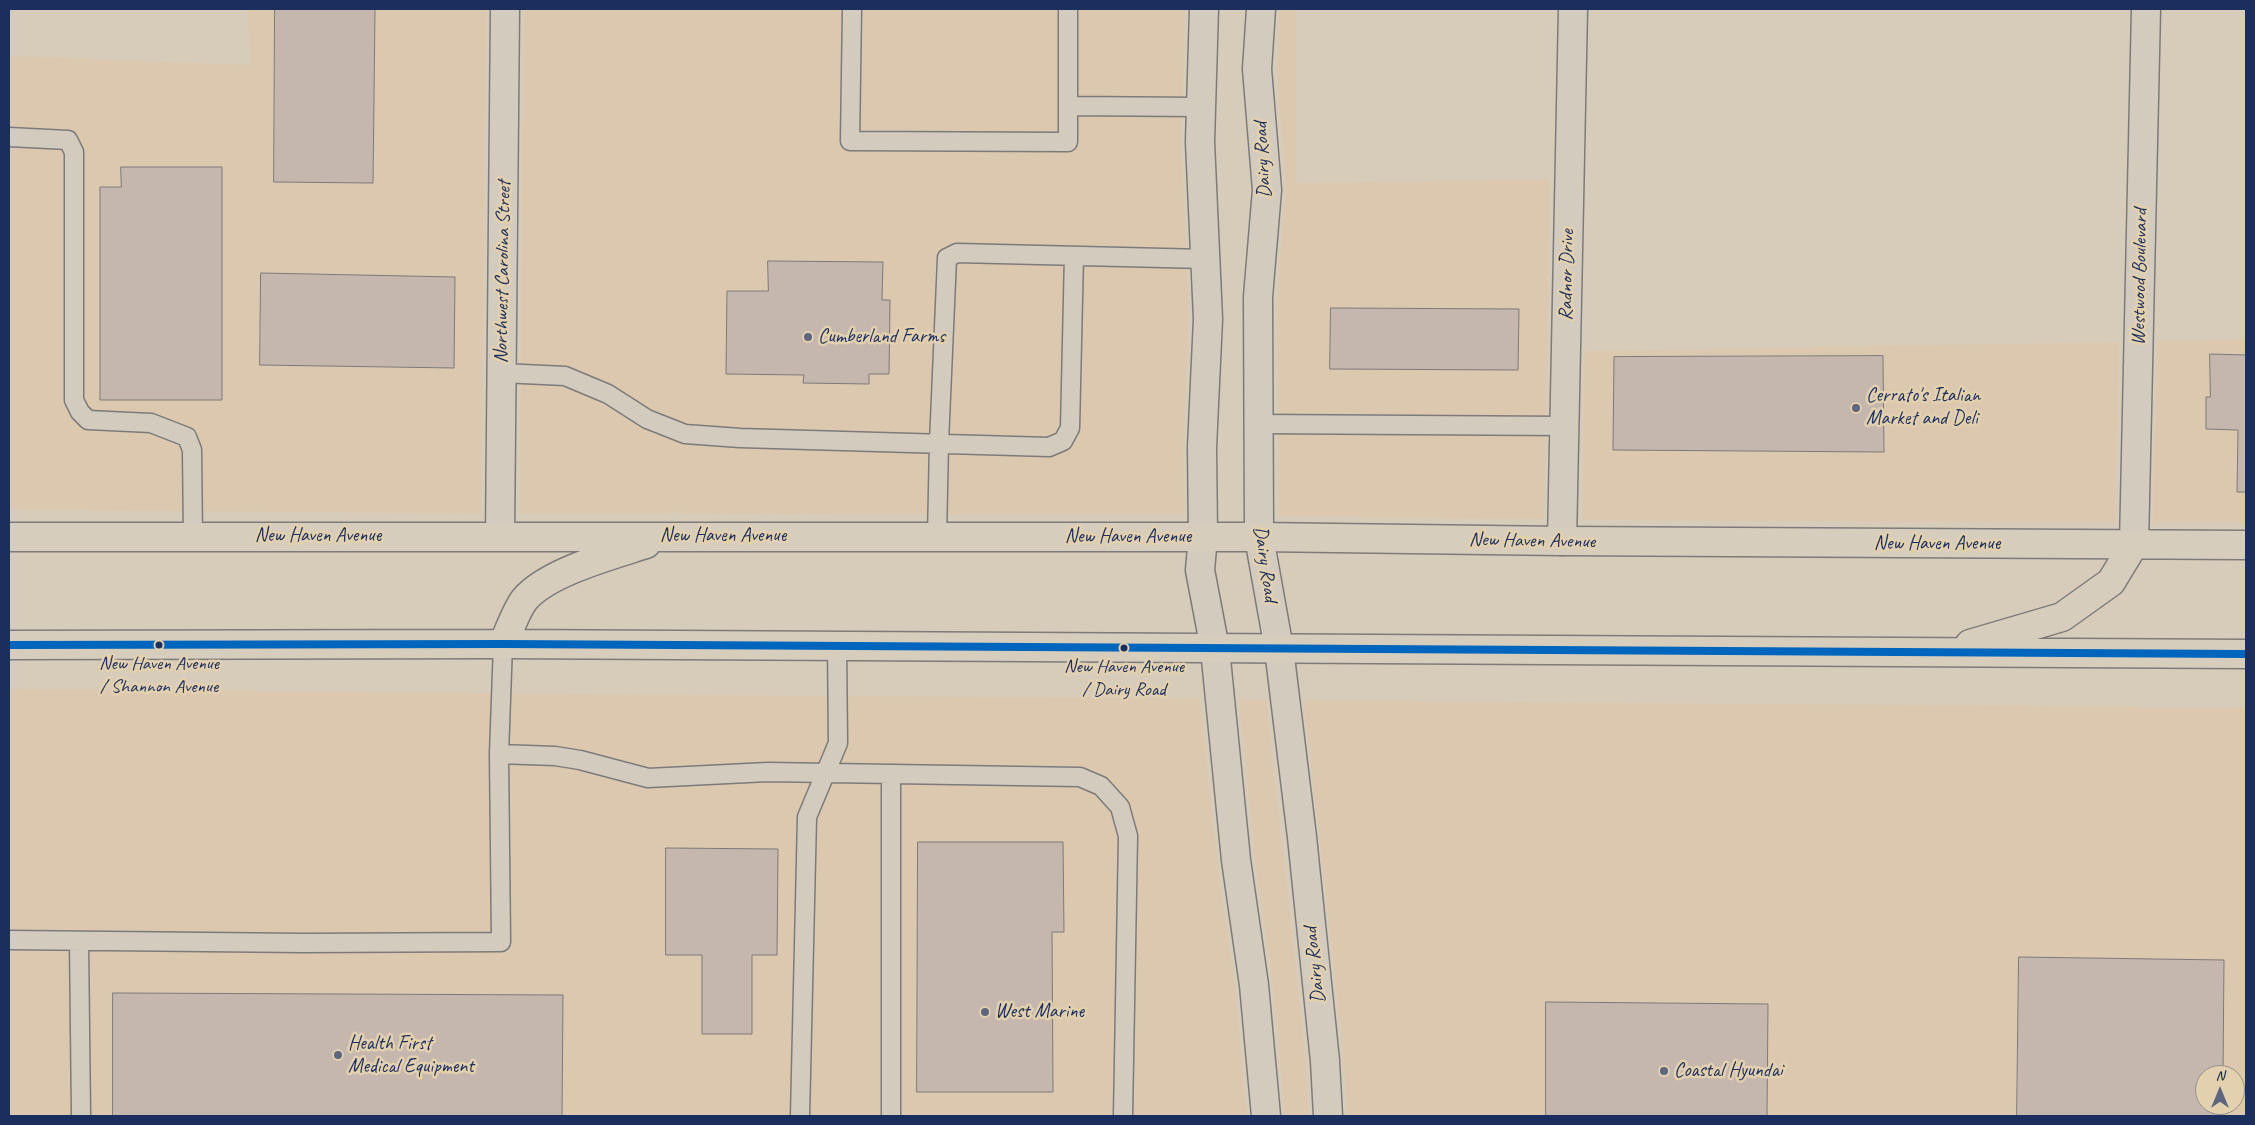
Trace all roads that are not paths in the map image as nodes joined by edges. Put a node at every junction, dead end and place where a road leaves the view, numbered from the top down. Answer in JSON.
{"nodes":[{"id":1,"x":505,"y":9,"type":"edge"},
{"id":2,"x":852,"y":9,"type":"edge"},
{"id":3,"x":1068,"y":9,"type":"edge"},
{"id":4,"x":1204,"y":9,"type":"edge"},
{"id":5,"x":1261,"y":9,"type":"edge"},
{"id":6,"x":1573,"y":9,"type":"edge"},
{"id":7,"x":2146,"y":9,"type":"edge"},
{"id":8,"x":1068,"y":106,"type":"junction"},
{"id":9,"x":1202,"y":107,"type":"junction"},
{"id":10,"x":9,"y":137,"type":"edge"},
{"id":11,"x":1074,"y":256,"type":"junction"},
{"id":12,"x":1205,"y":259,"type":"junction"},
{"id":13,"x":502,"y":373,"type":"junction"},
{"id":14,"x":1259,"y":424,"type":"junction"},
{"id":15,"x":1564,"y":426,"type":"junction"},
{"id":16,"x":939,"y":443,"type":"junction"},
{"id":17,"x":9,"y":536,"type":"edge"},
{"id":18,"x":193,"y":536,"type":"junction"},
{"id":19,"x":500,"y":536,"type":"junction"},
{"id":20,"x":669,"y":536,"type":"junction"},
{"id":21,"x":937,"y":536,"type":"junction"},
{"id":22,"x":1202,"y":536,"type":"junction"},
{"id":23,"x":1258,"y":536,"type":"junction"},
{"id":24,"x":1562,"y":541,"type":"junction"},
{"id":25,"x":2134,"y":544,"type":"junction"},
{"id":26,"x":2246,"y":545,"type":"edge"},
{"id":27,"x":503,"y":644,"type":"junction"},
{"id":28,"x":9,"y":645,"type":"edge"},
{"id":29,"x":837,"y":646,"type":"junction"},
{"id":30,"x":1214,"y":649,"type":"junction"},
{"id":31,"x":1279,"y":649,"type":"junction"},
{"id":32,"x":1943,"y":652,"type":"junction"},
{"id":33,"x":2246,"y":654,"type":"edge"},
{"id":34,"x":499,"y":754,"type":"junction"},
{"id":35,"x":825,"y":774,"type":"junction"},
{"id":36,"x":892,"y":775,"type":"junction"},
{"id":37,"x":9,"y":940,"type":"edge"},
{"id":38,"x":79,"y":941,"type":"junction"},
{"id":39,"x":80,"y":1116,"type":"edge"},
{"id":40,"x":800,"y":1116,"type":"edge"},
{"id":41,"x":891,"y":1116,"type":"edge"},
{"id":42,"x":1123,"y":1116,"type":"edge"},
{"id":43,"x":1266,"y":1116,"type":"edge"},
{"id":44,"x":1328,"y":1116,"type":"edge"}],
"edges":[{"from":1,"to":13,"type":"street","name":"Northwest Carolina Street"},
{"from":2,"to":8,"type":"lane"},
{"from":3,"to":8,"type":"lane"},
{"from":4,"to":9,"type":"street"},
{"from":5,"to":14,"type":"street","name":"Dairy Road"},
{"from":6,"to":15,"type":"street","name":"Radnor Drive"},
{"from":7,"to":25,"type":"street","name":"Westwood Boulevard"},
{"from":8,"to":9,"type":"lane"},
{"from":9,"to":12,"type":"street"},
{"from":10,"to":18,"type":"lane"},
{"from":11,"to":12,"type":"lane"},
{"from":11,"to":16,"type":"lane"},
{"from":11,"to":16,"type":"lane"},
{"from":12,"to":22,"type":"street"},
{"from":13,"to":16,"type":"lane"},
{"from":13,"to":19,"type":"street","name":"Northwest Carolina Street"},
{"from":14,"to":15,"type":"lane"},
{"from":14,"to":23,"type":"street","name":"Dairy Road"},
{"from":15,"to":24,"type":"street","name":"Radnor Drive"},
{"from":16,"to":21,"type":"lane"},
{"from":17,"to":18,"type":"main road","name":"New Haven Avenue"},
{"from":18,"to":19,"type":"main road","name":"New Haven Avenue"},
{"from":19,"to":20,"type":"main road","name":"New Haven Avenue"},
{"from":20,"to":21,"type":"main road","name":"New Haven Avenue"},
{"from":20,"to":27,"type":"main road"},
{"from":21,"to":22,"type":"main road","name":"New Haven Avenue"},
{"from":22,"to":23,"type":"main road","name":"New Haven Avenue"},
{"from":22,"to":30,"type":"street"},
{"from":23,"to":24,"type":"main road","name":"New Haven Avenue"},
{"from":23,"to":31,"type":"street","name":"Dairy Road"},
{"from":24,"to":25,"type":"main road","name":"New Haven Avenue"},
{"from":25,"to":26,"type":"main road","name":"New Haven Avenue"},
{"from":25,"to":32,"type":"main road"},
{"from":27,"to":28,"type":"main road"},
{"from":27,"to":29,"type":"main road"},
{"from":27,"to":34,"type":"lane"},
{"from":29,"to":30,"type":"main road"},
{"from":29,"to":35,"type":"lane"},
{"from":30,"to":31,"type":"main road"},
{"from":30,"to":43,"type":"street"},
{"from":31,"to":32,"type":"main road"},
{"from":31,"to":44,"type":"street","name":"Dairy Road"},
{"from":32,"to":33,"type":"main road"},
{"from":34,"to":35,"type":"lane"},
{"from":34,"to":38,"type":"lane"},
{"from":35,"to":36,"type":"lane"},
{"from":35,"to":40,"type":"lane"},
{"from":36,"to":41,"type":"lane"},
{"from":36,"to":42,"type":"lane"},
{"from":37,"to":38,"type":"lane"},
{"from":38,"to":39,"type":"lane"}]}
